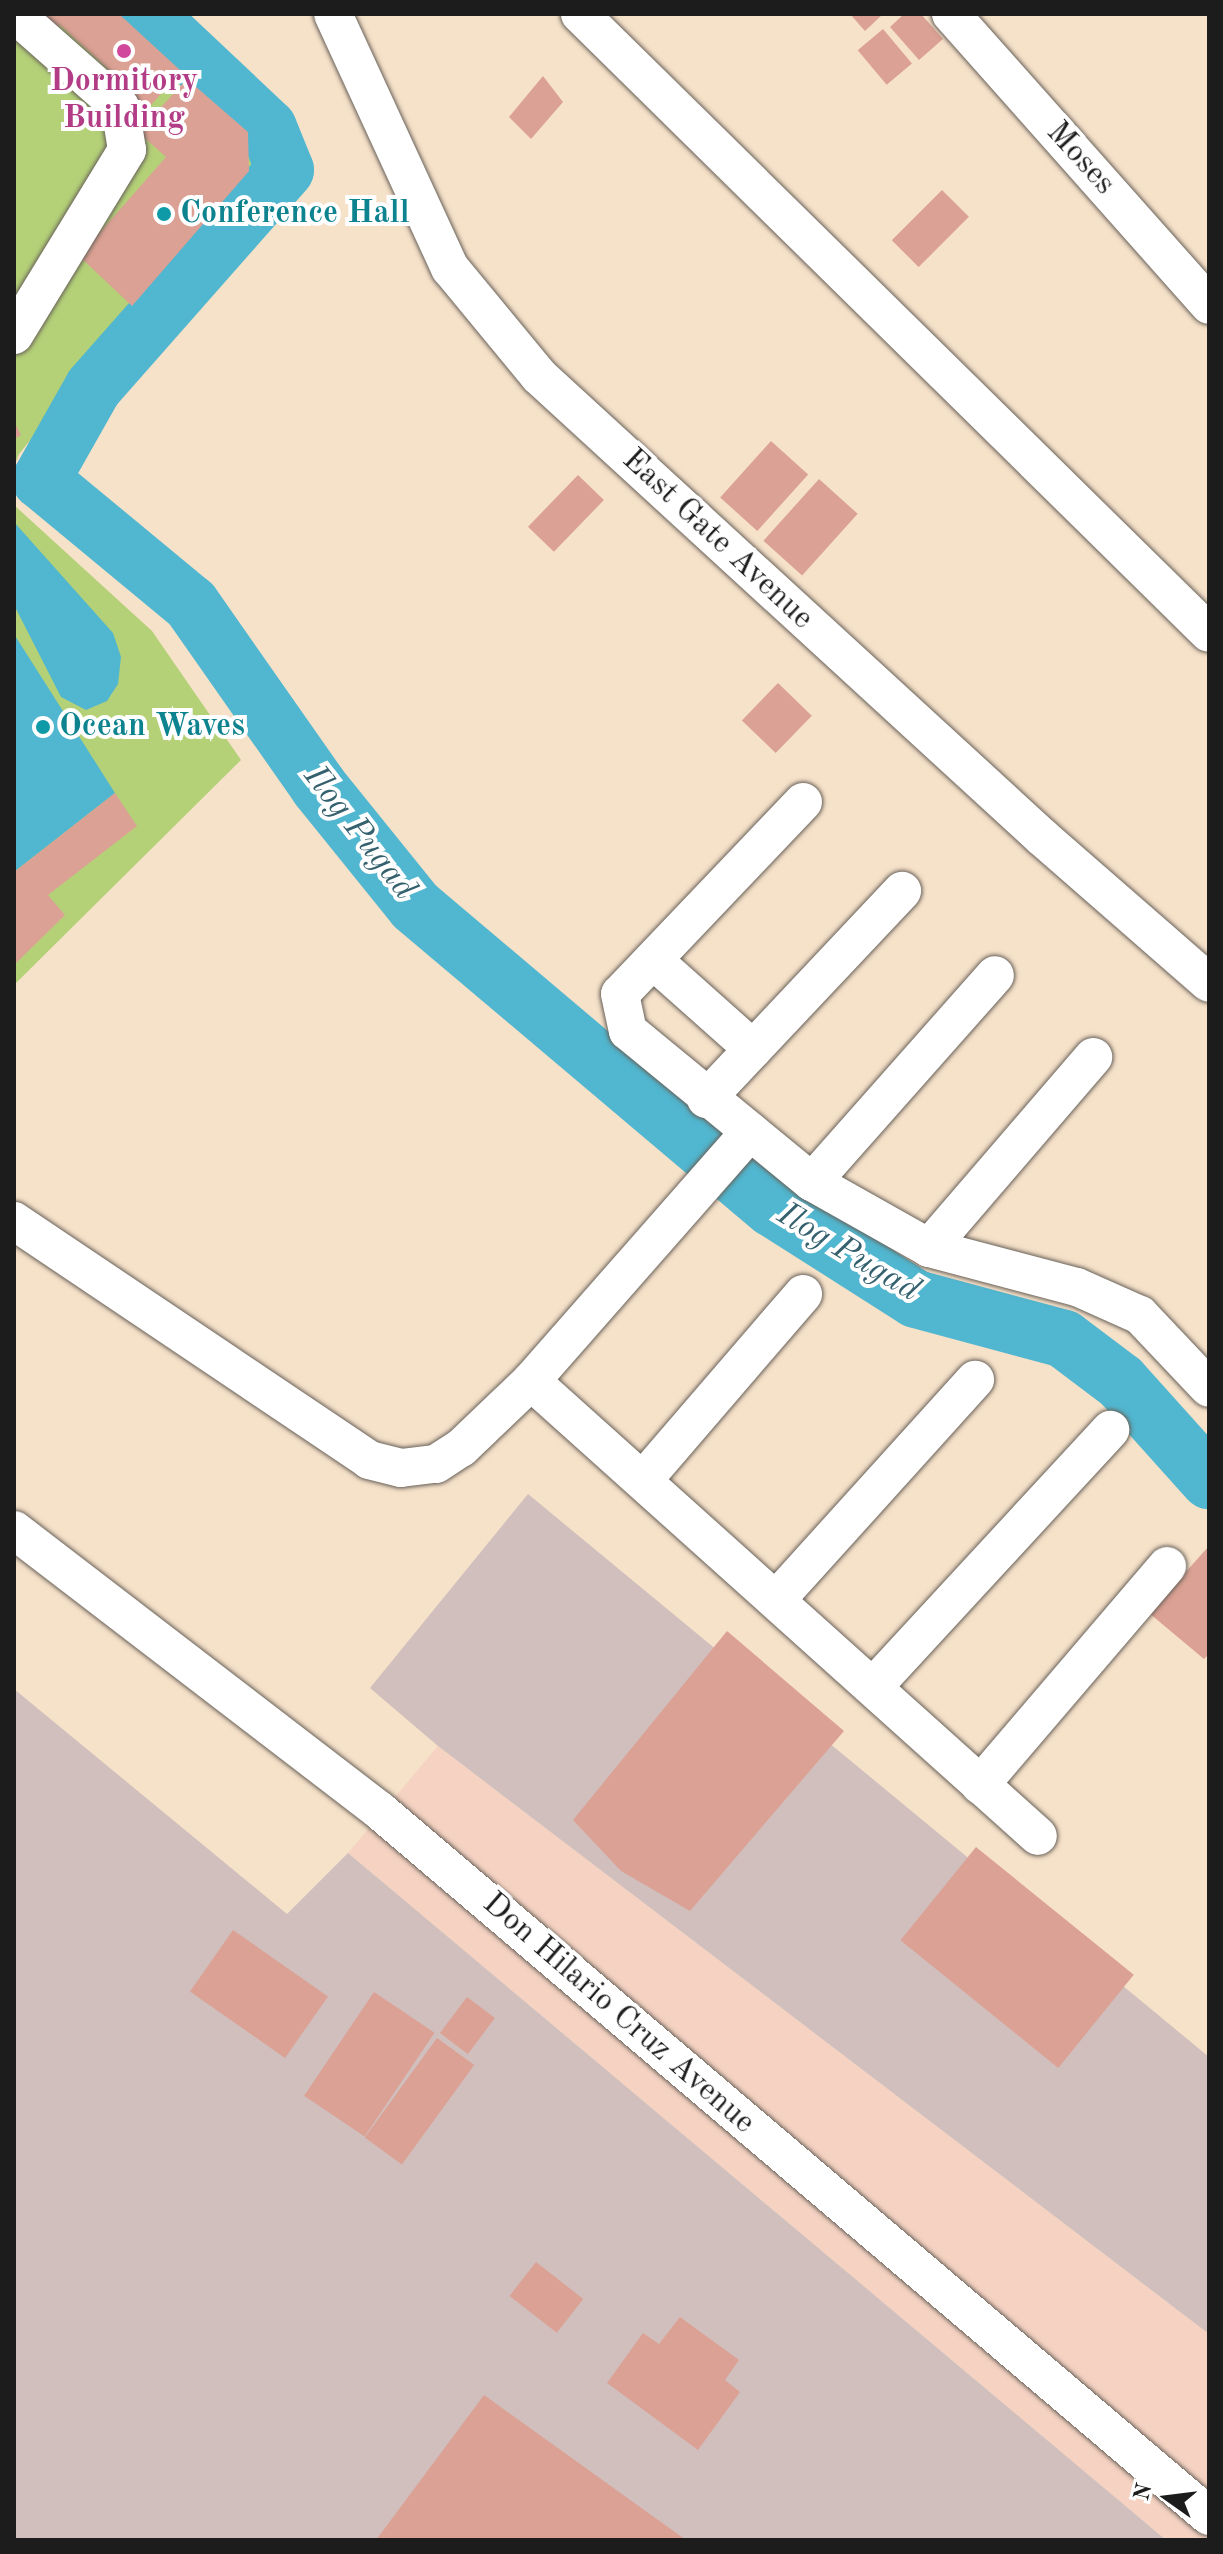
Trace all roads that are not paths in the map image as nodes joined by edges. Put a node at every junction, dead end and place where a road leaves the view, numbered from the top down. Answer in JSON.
{"nodes":[{"id":1,"x":15,"y":14,"type":"edge"},
{"id":2,"x":333,"y":14,"type":"edge"},
{"id":3,"x":580,"y":14,"type":"edge"},
{"id":4,"x":951,"y":14,"type":"edge"},
{"id":5,"x":1209,"y":305,"type":"edge"},
{"id":6,"x":14,"y":335,"type":"edge"},
{"id":7,"x":1209,"y":633,"type":"edge"},
{"id":8,"x":803,"y":802,"type":"dead end"},
{"id":9,"x":902,"y":891,"type":"dead end"},
{"id":10,"x":653,"y":960,"type":"junction"},
{"id":11,"x":995,"y":975,"type":"dead end"},
{"id":12,"x":1209,"y":983,"type":"edge"},
{"id":13,"x":753,"y":1049,"type":"junction"},
{"id":14,"x":1093,"y":1057,"type":"dead end"},
{"id":15,"x":706,"y":1099,"type":"junction"},
{"id":16,"x":740,"y":1145,"type":"junction"},
{"id":17,"x":812,"y":1182,"type":"junction"},
{"id":18,"x":14,"y":1221,"type":"edge"},
{"id":19,"x":929,"y":1248,"type":"junction"},
{"id":20,"x":803,"y":1294,"type":"dead end"},
{"id":21,"x":975,"y":1380,"type":"dead end"},
{"id":22,"x":531,"y":1381,"type":"junction"},
{"id":23,"x":1209,"y":1388,"type":"edge"},
{"id":24,"x":1110,"y":1430,"type":"dead end"},
{"id":25,"x":644,"y":1479,"type":"junction"},
{"id":26,"x":14,"y":1530,"type":"edge"},
{"id":27,"x":1167,"y":1566,"type":"dead end"},
{"id":28,"x":776,"y":1600,"type":"junction"},
{"id":29,"x":873,"y":1687,"type":"junction"},
{"id":30,"x":980,"y":1785,"type":"junction"},
{"id":31,"x":1038,"y":1836,"type":"dead end"},
{"id":32,"x":1209,"y":2516,"type":"edge"}],
"edges":[{"from":1,"to":6,"type":"street"},
{"from":2,"to":12,"type":"street","name":"East Gate Avenue"},
{"from":3,"to":7,"type":"street"},
{"from":4,"to":5,"type":"street","name":"Moses"},
{"from":8,"to":10,"type":"street"},
{"from":9,"to":13,"type":"street"},
{"from":10,"to":13,"type":"street"},
{"from":10,"to":15,"type":"street"},
{"from":11,"to":17,"type":"street"},
{"from":13,"to":15,"type":"street"},
{"from":14,"to":19,"type":"street"},
{"from":15,"to":16,"type":"street"},
{"from":16,"to":17,"type":"street"},
{"from":16,"to":22,"type":"street"},
{"from":17,"to":19,"type":"street"},
{"from":18,"to":22,"type":"street"},
{"from":19,"to":23,"type":"street"},
{"from":20,"to":25,"type":"street"},
{"from":21,"to":28,"type":"street"},
{"from":22,"to":25,"type":"street"},
{"from":24,"to":29,"type":"street"},
{"from":25,"to":28,"type":"street"},
{"from":26,"to":32,"type":"street","name":"Don Hilario Cruz Avenue"},
{"from":27,"to":30,"type":"street"},
{"from":28,"to":29,"type":"street"},
{"from":29,"to":30,"type":"street"},
{"from":30,"to":31,"type":"street"}]}
